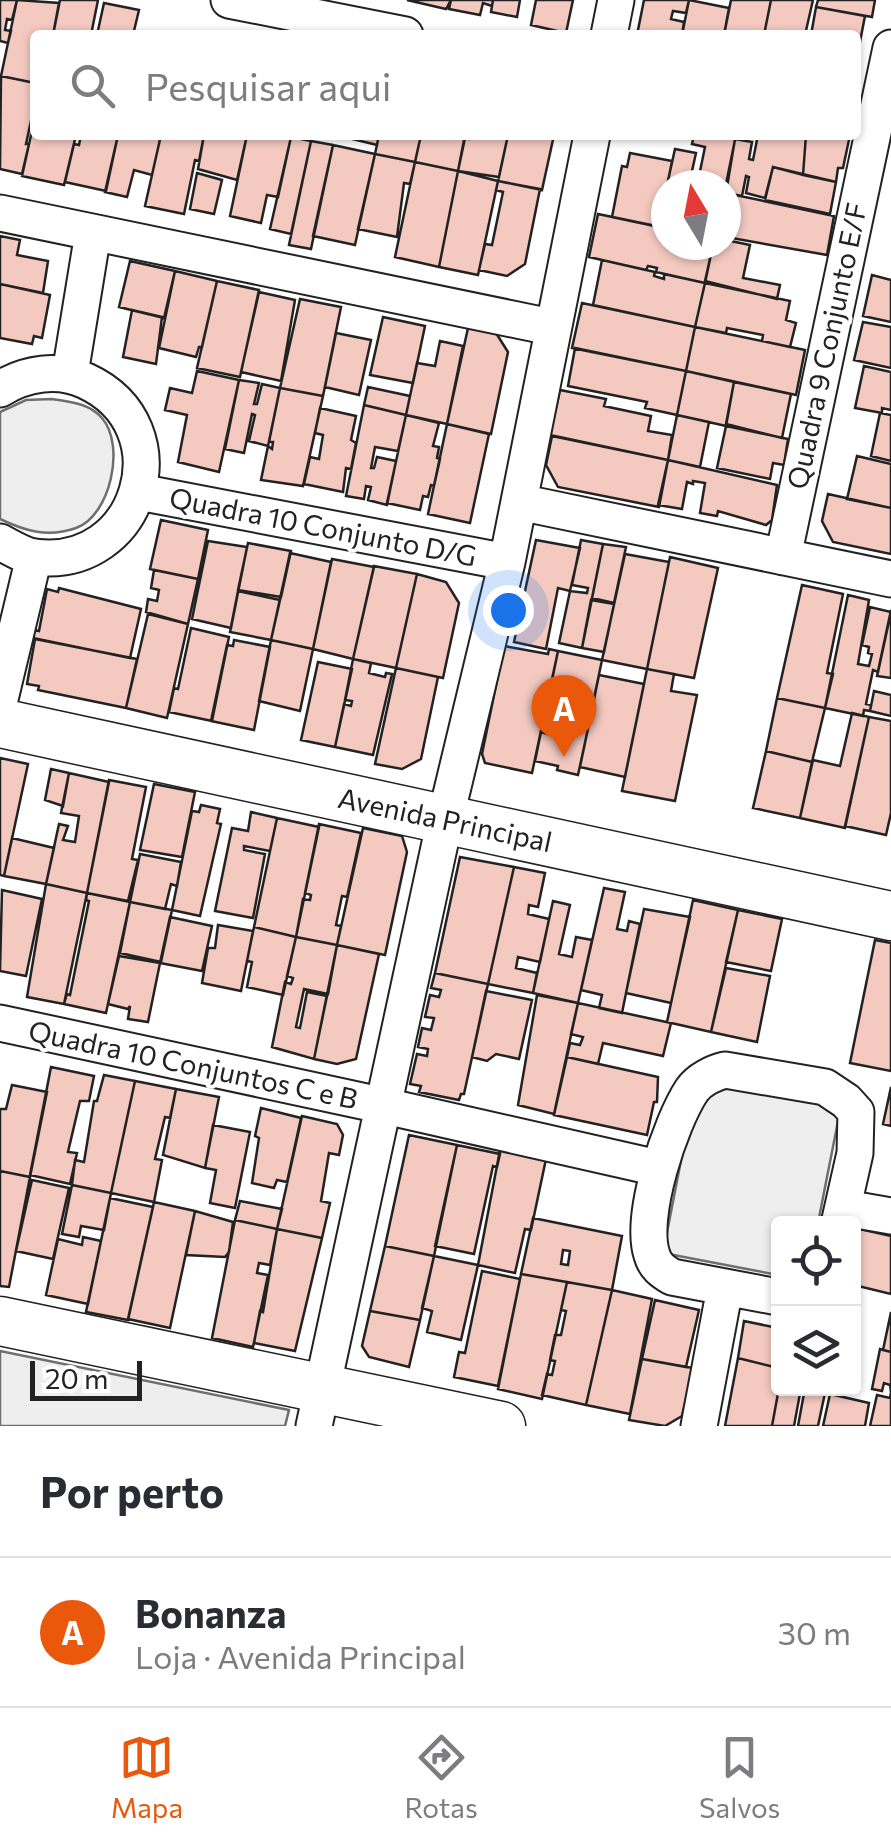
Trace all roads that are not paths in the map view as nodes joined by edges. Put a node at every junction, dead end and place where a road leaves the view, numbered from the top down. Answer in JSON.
{"nodes":[{"id":1,"x":229,"y":0,"type":"edge"},
{"id":2,"x":616,"y":0,"type":"edge"},
{"id":3,"x":379,"y":30,"type":"edge"},
{"id":4,"x":610,"y":30,"type":"edge"},
{"id":5,"x":881,"y":70,"type":"edge"},
{"id":6,"x":591,"y":140,"type":"edge"},
{"id":7,"x":0,"y":213,"type":"edge"},
{"id":8,"x":93,"y":233,"type":"junction"},
{"id":9,"x":551,"y":327,"type":"junction"},
{"id":10,"x":70,"y":374,"type":"junction"},
{"id":11,"x":0,"y":389,"type":"edge"},
{"id":12,"x":139,"y":492,"type":"junction"},
{"id":13,"x":519,"y":502,"type":"junction"},
{"id":14,"x":0,"y":542,"type":"edge"},
{"id":15,"x":782,"y":557,"type":"junction"},
{"id":16,"x":34,"y":558,"type":"junction"},
{"id":17,"x":507,"y":562,"type":"junction"},
{"id":18,"x":891,"y":579,"type":"edge"},
{"id":19,"x":0,"y":699,"type":"edge"},
{"id":20,"x":0,"y":723,"type":"edge"},
{"id":21,"x":445,"y":820,"type":"junction"},
{"id":22,"x":891,"y":916,"type":"edge"},
{"id":23,"x":0,"y":1024,"type":"edge"},
{"id":24,"x":386,"y":1106,"type":"junction"},
{"id":25,"x":658,"y":1168,"type":"junction"},
{"id":26,"x":842,"y":1216,"type":"edge"},
{"id":27,"x":861,"y":1216,"type":"edge"},
{"id":28,"x":891,"y":1216,"type":"edge"},
{"id":29,"x":725,"y":1288,"type":"junction"},
{"id":30,"x":771,"y":1296,"type":"edge"},
{"id":31,"x":0,"y":1321,"type":"edge"},
{"id":32,"x":318,"y":1406,"type":"edge"},
{"id":33,"x":500,"y":1426,"type":"edge"},
{"id":34,"x":699,"y":1426,"type":"edge"}],
"edges":[{"from":1,"to":3,"type":"street"},
{"from":2,"to":4,"type":"street"},
{"from":5,"to":15,"type":"street","name":"Quadra 9 Conjunto E/F"},
{"from":6,"to":9,"type":"street"},
{"from":7,"to":8,"type":"street"},
{"from":8,"to":9,"type":"street"},
{"from":8,"to":10,"type":"street"},
{"from":9,"to":13,"type":"street"},
{"from":10,"to":11,"type":"street"},
{"from":10,"to":12,"type":"street"},
{"from":12,"to":16,"type":"street"},
{"from":12,"to":17,"type":"street","name":"Quadra 10 Conjunto D/G"},
{"from":13,"to":15,"type":"street"},
{"from":13,"to":17,"type":"street"},
{"from":14,"to":16,"type":"street"},
{"from":15,"to":18,"type":"street"},
{"from":16,"to":19,"type":"street"},
{"from":17,"to":21,"type":"street"},
{"from":20,"to":21,"type":"street","name":"Avenida Principal"},
{"from":21,"to":22,"type":"street","name":"Avenida Principal"},
{"from":21,"to":24,"type":"street"},
{"from":23,"to":24,"type":"street","name":"Quadra 10 Conjuntos C e B"},
{"from":24,"to":25,"type":"street","name":"Quadra 10 Conjuntos C e B"},
{"from":24,"to":32,"type":"street"},
{"from":25,"to":26,"type":"street"},
{"from":25,"to":29,"type":"street"},
{"from":27,"to":28,"type":"street"},
{"from":29,"to":30,"type":"street"},
{"from":29,"to":34,"type":"street"},
{"from":31,"to":32,"type":"street"},
{"from":32,"to":33,"type":"street"}]}
